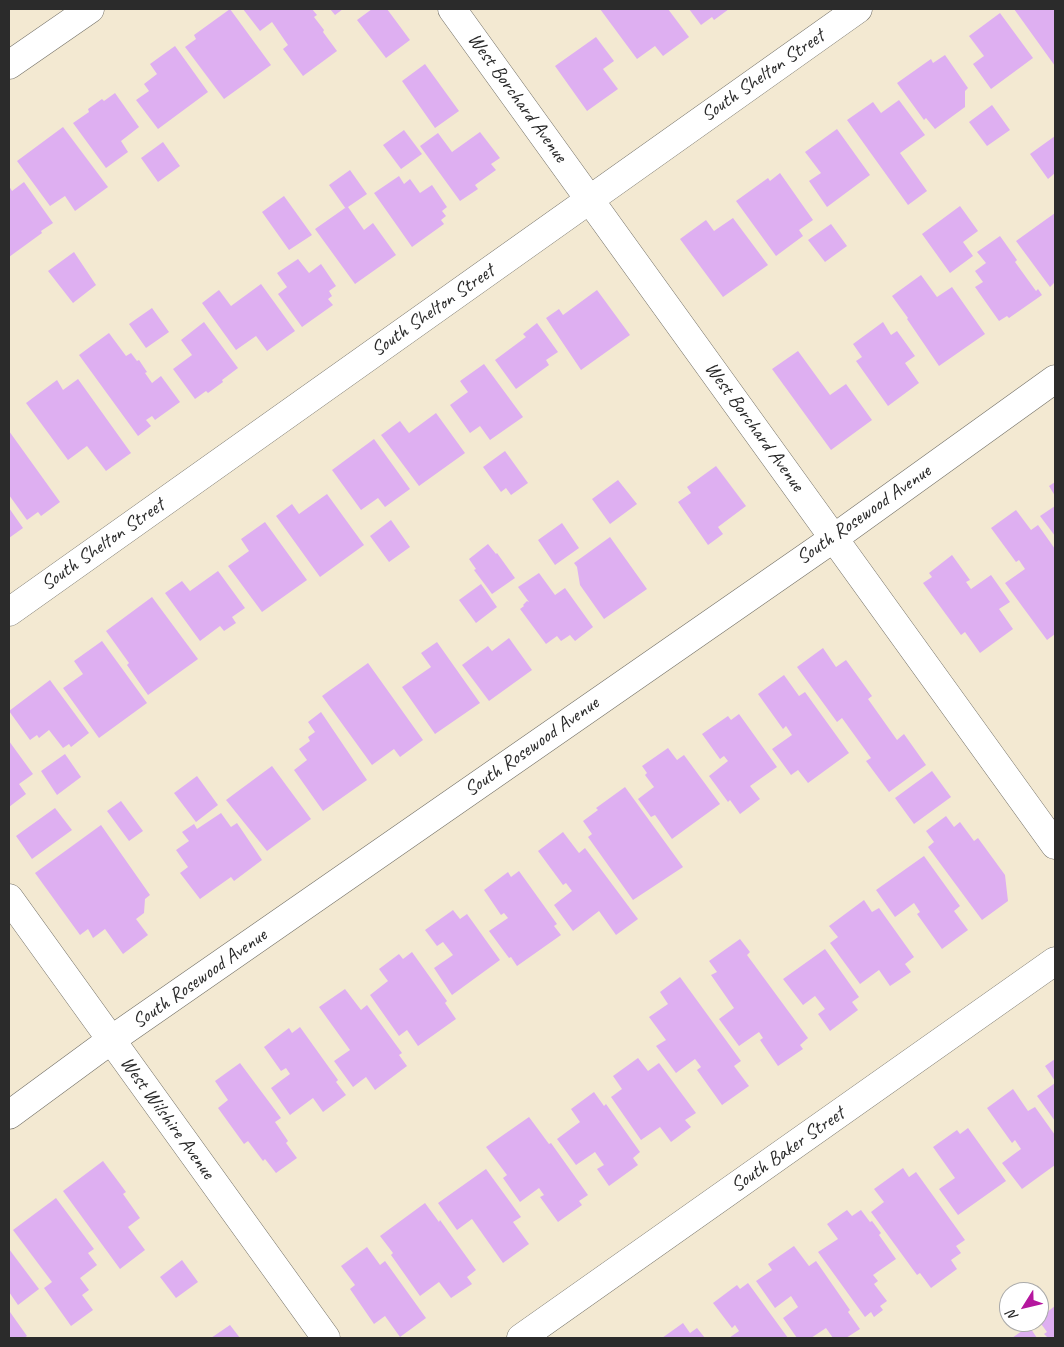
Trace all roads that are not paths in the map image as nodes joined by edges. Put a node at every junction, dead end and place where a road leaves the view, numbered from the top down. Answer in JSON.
{"nodes":[{"id":1,"x":90,"y":9,"type":"edge"},
{"id":2,"x":452,"y":9,"type":"edge"},
{"id":3,"x":858,"y":9,"type":"edge"},
{"id":4,"x":9,"y":65,"type":"edge"},
{"id":5,"x":590,"y":199,"type":"junction"},
{"id":6,"x":1055,"y":379,"type":"edge"},
{"id":7,"x":834,"y":538,"type":"junction"},
{"id":8,"x":9,"y":612,"type":"edge"},
{"id":9,"x":1055,"y":845,"type":"edge"},
{"id":10,"x":9,"y":898,"type":"edge"},
{"id":11,"x":1055,"y":961,"type":"edge"},
{"id":12,"x":111,"y":1040,"type":"junction"},
{"id":13,"x":9,"y":1115,"type":"edge"},
{"id":14,"x":326,"y":1338,"type":"edge"},
{"id":15,"x":521,"y":1338,"type":"edge"}],
"edges":[{"from":1,"to":4,"type":"street"},
{"from":2,"to":5,"type":"street","name":"West Borchard Avenue"},
{"from":3,"to":5,"type":"street","name":"South Shelton Street"},
{"from":5,"to":7,"type":"street","name":"West Borchard Avenue"},
{"from":5,"to":8,"type":"street","name":"South Shelton Street"},
{"from":6,"to":7,"type":"street","name":"South Rosewood Avenue"},
{"from":7,"to":9,"type":"street","name":"West Borchard Avenue"},
{"from":7,"to":12,"type":"street","name":"South Rosewood Avenue"},
{"from":10,"to":12,"type":"street","name":"West Wilshire Avenue"},
{"from":11,"to":15,"type":"street","name":"South Baker Street"},
{"from":12,"to":13,"type":"street","name":"South Rosewood Avenue"},
{"from":12,"to":14,"type":"street","name":"West Wilshire Avenue"}]}
